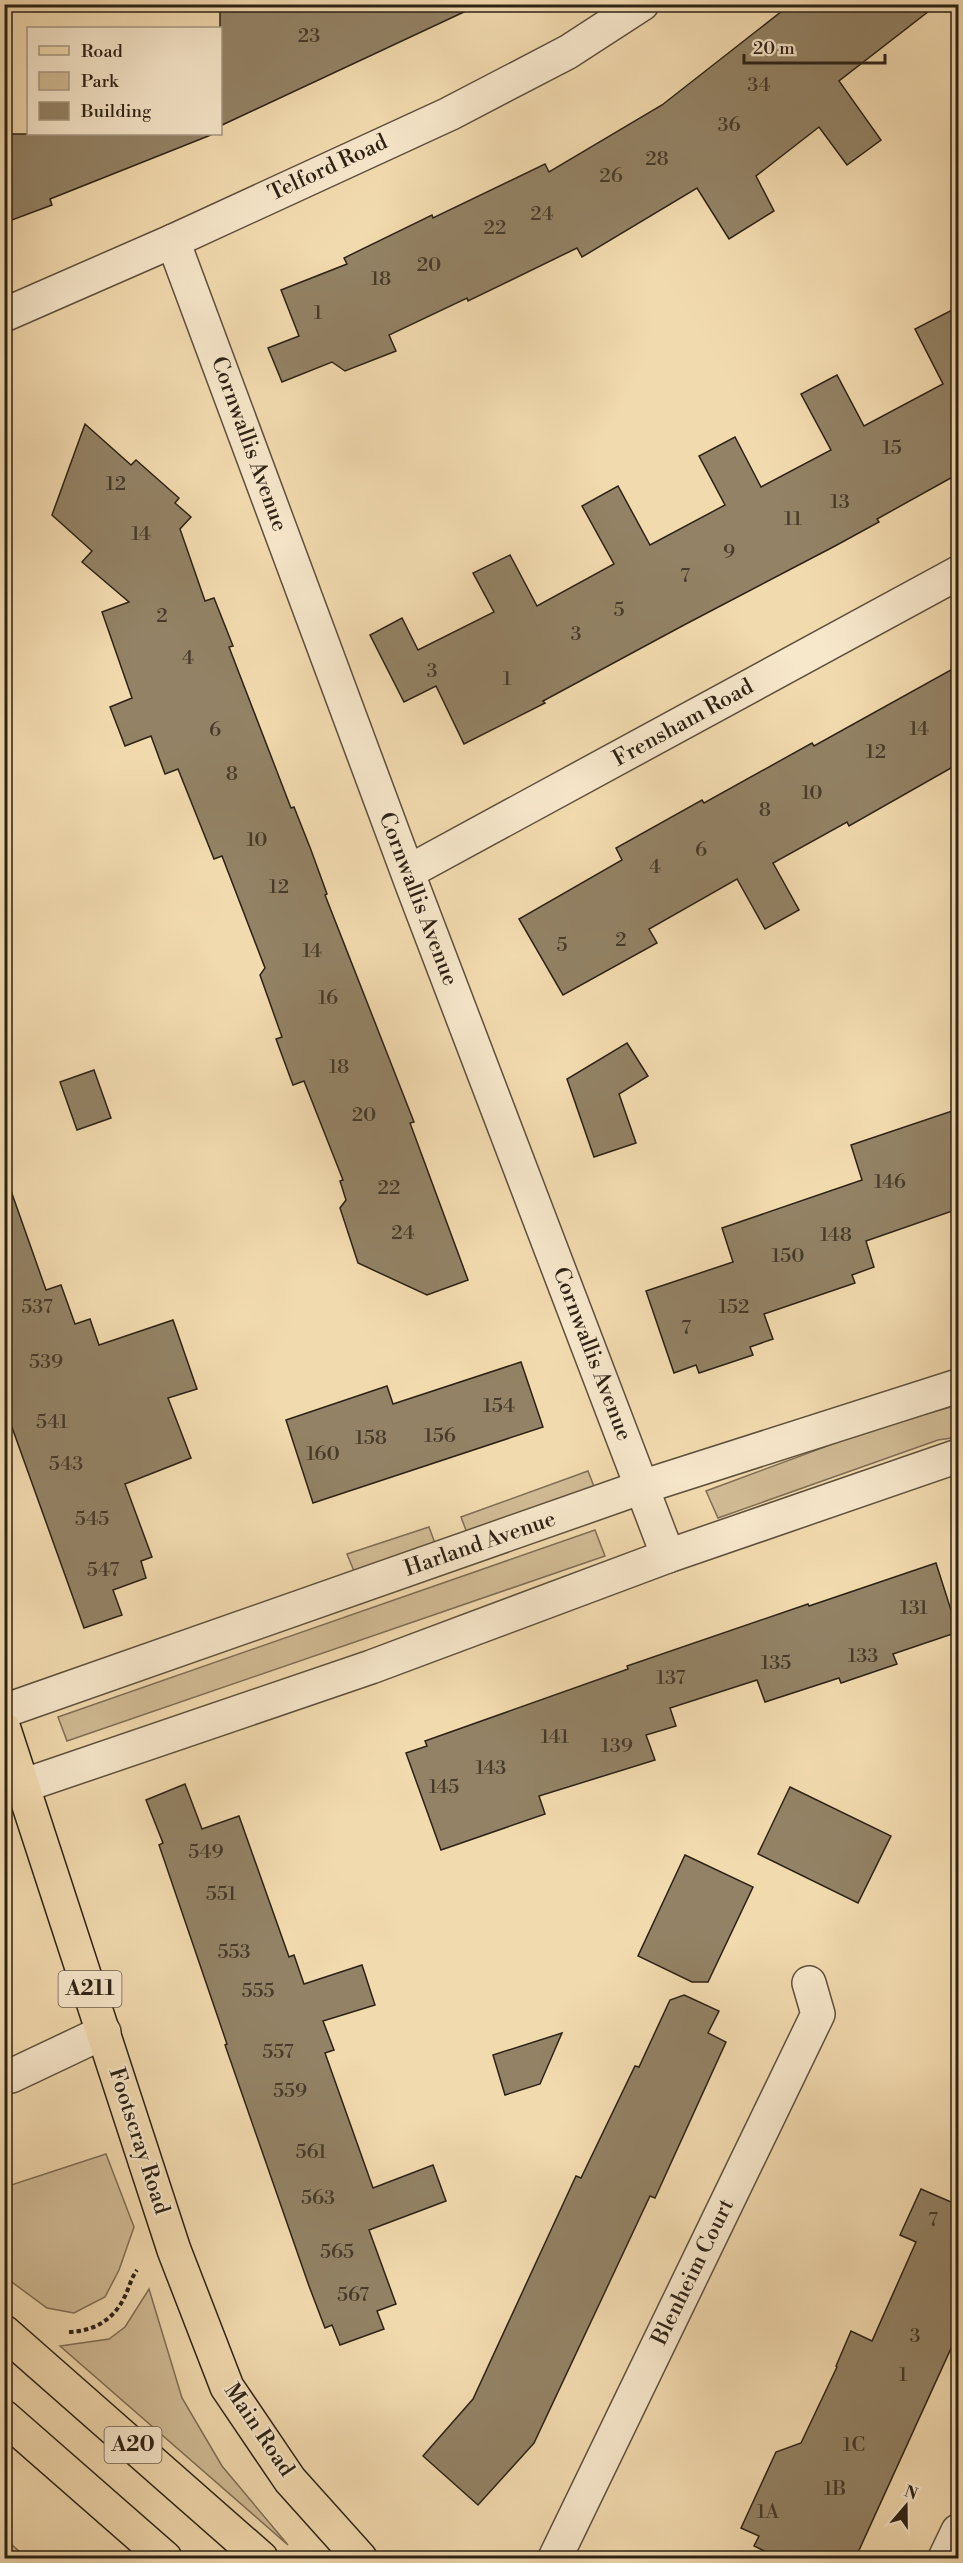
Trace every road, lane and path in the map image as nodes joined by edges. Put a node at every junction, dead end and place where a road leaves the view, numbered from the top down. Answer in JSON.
{"nodes":[{"id":1,"x":642,"y":4,"type":"edge"},
{"id":2,"x":173,"y":241,"type":"junction"},
{"id":3,"x":4,"y":315,"type":"edge"},
{"id":4,"x":958,"y":573,"type":"edge"},
{"id":5,"x":408,"y":872,"type":"junction"},
{"id":6,"x":958,"y":1386,"type":"edge"},
{"id":7,"x":958,"y":1456,"type":"edge"},
{"id":8,"x":642,"y":1487,"type":"junction"},
{"id":9,"x":668,"y":1556,"type":"junction"},
{"id":10,"x":4,"y":1711,"type":"edge"},
{"id":11,"x":4,"y":1729,"type":"edge"},
{"id":12,"x":22,"y":1786,"type":"junction"},
{"id":13,"x":809,"y":1983,"type":"dead end"},
{"id":14,"x":104,"y":2032,"type":"junction"},
{"id":15,"x":11,"y":2076,"type":"dead end"},
{"id":16,"x":174,"y":2250,"type":"junction"},
{"id":17,"x":4,"y":2332,"type":"edge"},
{"id":18,"x":63,"y":2332,"type":"dead end"},
{"id":19,"x":4,"y":2417,"type":"edge"},
{"id":20,"x":958,"y":2532,"type":"edge"},
{"id":21,"x":165,"y":2559,"type":"edge"},
{"id":22,"x":261,"y":2559,"type":"edge"},
{"id":23,"x":360,"y":2559,"type":"edge"},
{"id":24,"x":555,"y":2559,"type":"edge"},
{"id":25,"x":945,"y":2559,"type":"edge"}],
"edges":[{"from":1,"to":2,"type":"street","name":"Telford Road"},
{"from":2,"to":3,"type":"street","name":"Telford Road"},
{"from":2,"to":5,"type":"street","name":"Cornwallis Avenue"},
{"from":4,"to":5,"type":"street","name":"Frensham Road"},
{"from":5,"to":8,"type":"street","name":"Cornwallis Avenue"},
{"from":6,"to":8,"type":"street","name":"Harland Avenue"},
{"from":7,"to":9,"type":"street"},
{"from":8,"to":9,"type":"street","name":"Cornwallis Avenue"},
{"from":8,"to":10,"type":"street","name":"Harland Avenue"},
{"from":9,"to":12,"type":"street"},
{"from":11,"to":12,"type":"main road","name":"Footscray Road","number":"A211"},
{"from":12,"to":14,"type":"main road","name":"Footscray Road","number":"A211"},
{"from":13,"to":24,"type":"street","name":"Blenheim Court"},
{"from":14,"to":15,"type":"street"},
{"from":14,"to":16,"type":"main road","name":"Footscray Road","number":"A211"},
{"from":16,"to":18,"type":"path"},
{"from":16,"to":23,"type":"main road","name":"Main Road","number":"A211"},
{"from":17,"to":22,"type":"main road","number":"A20"},
{"from":19,"to":21,"type":"main road","number":"A20"},
{"from":20,"to":25,"type":"street"}]}
